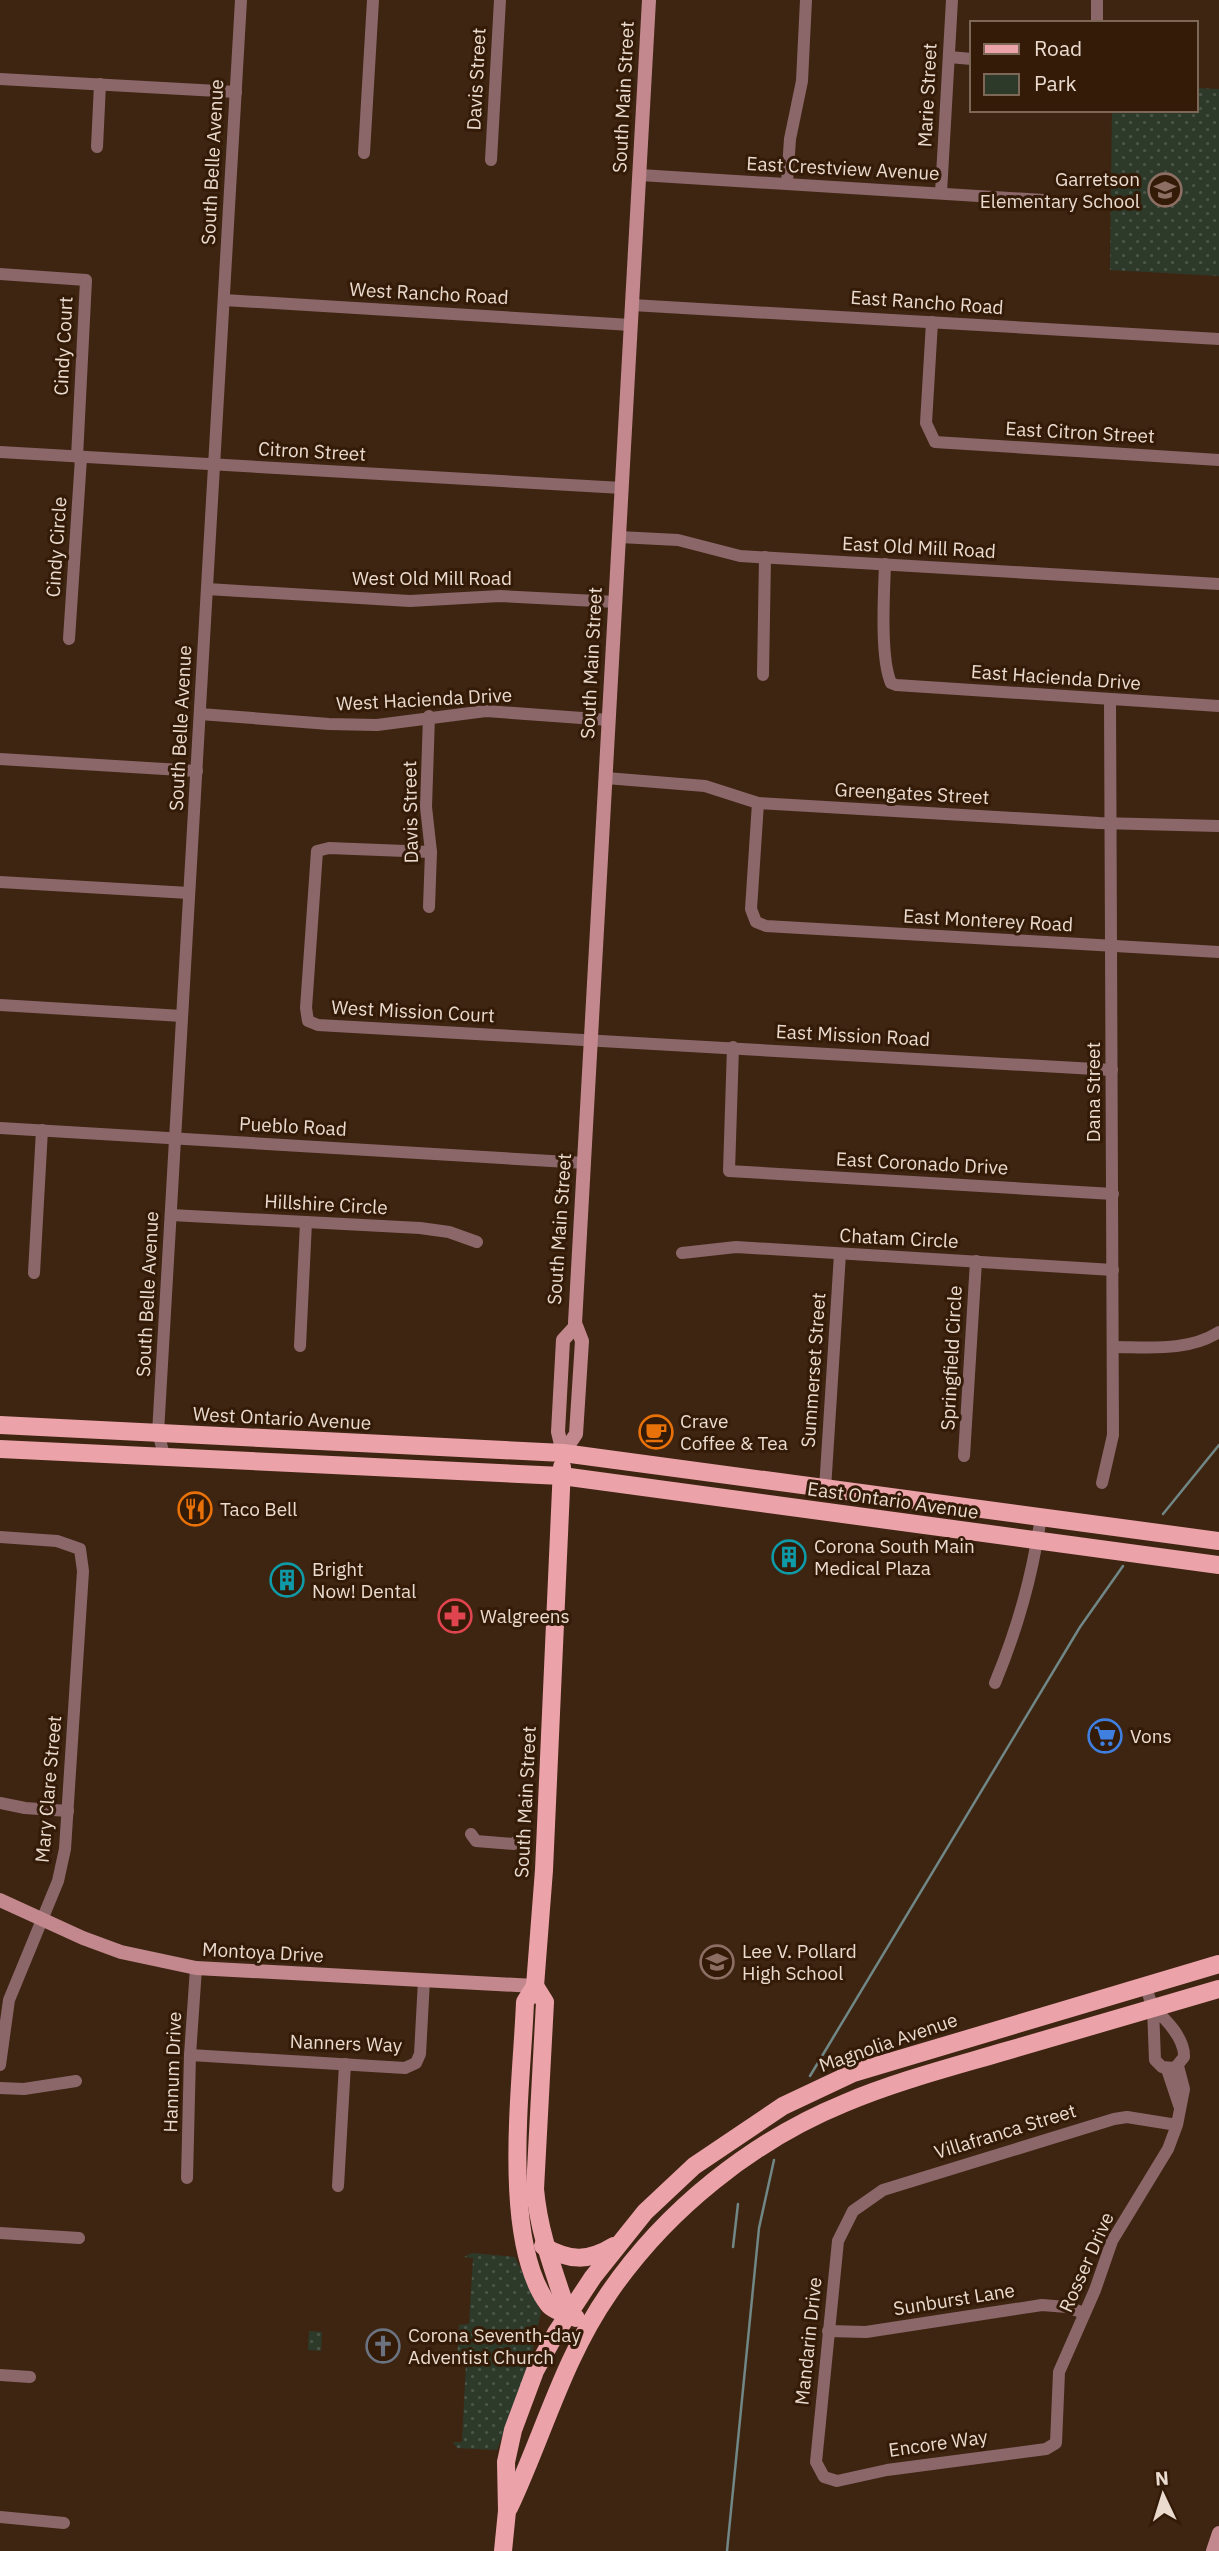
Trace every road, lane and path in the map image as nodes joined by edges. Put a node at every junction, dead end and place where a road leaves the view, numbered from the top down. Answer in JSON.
{"nodes":[{"id":1,"x":241,"y":0,"type":"edge"},
{"id":2,"x":373,"y":0,"type":"edge"},
{"id":3,"x":500,"y":0,"type":"edge"},
{"id":4,"x":649,"y":0,"type":"edge"},
{"id":5,"x":806,"y":0,"type":"edge"},
{"id":6,"x":952,"y":0,"type":"edge"},
{"id":7,"x":1097,"y":0,"type":"edge"},
{"id":8,"x":1097,"y":21,"type":"edge"},
{"id":9,"x":949,"y":57,"type":"junction"},
{"id":10,"x":970,"y":59,"type":"edge"},
{"id":11,"x":0,"y":79,"type":"edge"},
{"id":12,"x":100,"y":84,"type":"junction"},
{"id":13,"x":236,"y":92,"type":"junction"},
{"id":14,"x":97,"y":147,"type":"dead end"},
{"id":15,"x":363,"y":153,"type":"dead end"},
{"id":16,"x":491,"y":160,"type":"dead end"},
{"id":17,"x":640,"y":175,"type":"junction"},
{"id":18,"x":787,"y":183,"type":"junction"},
{"id":19,"x":941,"y":193,"type":"junction"},
{"id":20,"x":1044,"y":200,"type":"dead end"},
{"id":21,"x":0,"y":274,"type":"edge"},
{"id":22,"x":224,"y":300,"type":"junction"},
{"id":23,"x":632,"y":304,"type":"junction"},
{"id":24,"x":932,"y":322,"type":"junction"},
{"id":25,"x":631,"y":325,"type":"junction"},
{"id":26,"x":1219,"y":339,"type":"edge"},
{"id":27,"x":0,"y":452,"type":"edge"},
{"id":28,"x":79,"y":457,"type":"junction"},
{"id":29,"x":1219,"y":460,"type":"edge"},
{"id":30,"x":214,"y":464,"type":"junction"},
{"id":31,"x":622,"y":488,"type":"junction"},
{"id":32,"x":619,"y":537,"type":"junction"},
{"id":33,"x":765,"y":557,"type":"junction"},
{"id":34,"x":885,"y":564,"type":"junction"},
{"id":35,"x":1219,"y":584,"type":"edge"},
{"id":36,"x":207,"y":589,"type":"junction"},
{"id":37,"x":616,"y":602,"type":"junction"},
{"id":38,"x":69,"y":639,"type":"dead end"},
{"id":39,"x":763,"y":675,"type":"dead end"},
{"id":40,"x":1110,"y":700,"type":"junction"},
{"id":41,"x":1219,"y":706,"type":"edge"},
{"id":42,"x":200,"y":715,"type":"junction"},
{"id":43,"x":429,"y":716,"type":"junction"},
{"id":44,"x":609,"y":720,"type":"junction"},
{"id":45,"x":0,"y":759,"type":"edge"},
{"id":46,"x":197,"y":771,"type":"junction"},
{"id":47,"x":606,"y":778,"type":"junction"},
{"id":48,"x":758,"y":803,"type":"junction"},
{"id":49,"x":1111,"y":824,"type":"junction"},
{"id":50,"x":1219,"y":826,"type":"edge"},
{"id":51,"x":431,"y":852,"type":"junction"},
{"id":52,"x":0,"y":882,"type":"edge"},
{"id":53,"x":190,"y":892,"type":"junction"},
{"id":54,"x":429,"y":906,"type":"dead end"},
{"id":55,"x":1111,"y":947,"type":"junction"},
{"id":56,"x":1219,"y":952,"type":"edge"},
{"id":57,"x":0,"y":1005,"type":"edge"},
{"id":58,"x":182,"y":1016,"type":"junction"},
{"id":59,"x":592,"y":1039,"type":"junction"},
{"id":60,"x":733,"y":1047,"type":"junction"},
{"id":61,"x":1112,"y":1070,"type":"junction"},
{"id":62,"x":0,"y":1128,"type":"edge"},
{"id":63,"x":42,"y":1130,"type":"junction"},
{"id":64,"x":175,"y":1139,"type":"junction"},
{"id":65,"x":584,"y":1163,"type":"junction"},
{"id":66,"x":1113,"y":1194,"type":"junction"},
{"id":67,"x":171,"y":1215,"type":"junction"},
{"id":68,"x":306,"y":1222,"type":"junction"},
{"id":69,"x":477,"y":1242,"type":"dead end"},
{"id":70,"x":682,"y":1253,"type":"dead end"},
{"id":71,"x":840,"y":1254,"type":"junction"},
{"id":72,"x":975,"y":1261,"type":"junction"},
{"id":73,"x":1113,"y":1270,"type":"junction"},
{"id":74,"x":34,"y":1273,"type":"dead end"},
{"id":75,"x":1219,"y":1332,"type":"edge"},
{"id":76,"x":300,"y":1346,"type":"dead end"},
{"id":77,"x":1113,"y":1347,"type":"junction"},
{"id":78,"x":0,"y":1425,"type":"edge"},
{"id":79,"x":158,"y":1433,"type":"junction"},
{"id":80,"x":0,"y":1448,"type":"edge"},
{"id":81,"x":563,"y":1453,"type":"junction"},
{"id":82,"x":964,"y":1456,"type":"dead end"},
{"id":83,"x":164,"y":1458,"type":"junction"},
{"id":84,"x":562,"y":1476,"type":"junction"},
{"id":85,"x":1102,"y":1483,"type":"dead end"},
{"id":86,"x":825,"y":1489,"type":"junction"},
{"id":87,"x":695,"y":1494,"type":"junction"},
{"id":88,"x":1041,"y":1517,"type":"junction"},
{"id":89,"x":0,"y":1538,"type":"edge"},
{"id":90,"x":1038,"y":1540,"type":"junction"},
{"id":91,"x":1219,"y":1541,"type":"edge"},
{"id":92,"x":1219,"y":1565,"type":"edge"},
{"id":93,"x":995,"y":1683,"type":"dead end"},
{"id":94,"x":0,"y":1802,"type":"edge"},
{"id":95,"x":68,"y":1811,"type":"junction"},
{"id":96,"x":471,"y":1834,"type":"dead end"},
{"id":97,"x":519,"y":1839,"type":"dead end"},
{"id":98,"x":0,"y":1900,"type":"edge"},
{"id":99,"x":42,"y":1920,"type":"junction"},
{"id":100,"x":1219,"y":1964,"type":"edge"},
{"id":101,"x":196,"y":1968,"type":"junction"},
{"id":102,"x":424,"y":1980,"type":"junction"},
{"id":103,"x":1146,"y":1985,"type":"junction"},
{"id":104,"x":535,"y":1986,"type":"junction"},
{"id":105,"x":1219,"y":1989,"type":"edge"},
{"id":106,"x":1153,"y":2008,"type":"junction"},
{"id":107,"x":190,"y":2055,"type":"junction"},
{"id":108,"x":345,"y":2064,"type":"junction"},
{"id":109,"x":0,"y":2065,"type":"edge"},
{"id":110,"x":1172,"y":2067,"type":"junction"},
{"id":111,"x":76,"y":2081,"type":"dead end"},
{"id":112,"x":0,"y":2088,"type":"edge"},
{"id":113,"x":1177,"y":2125,"type":"junction"},
{"id":114,"x":187,"y":2178,"type":"dead end"},
{"id":115,"x":338,"y":2186,"type":"dead end"},
{"id":116,"x":853,"y":2211,"type":"joint"},
{"id":117,"x":0,"y":2233,"type":"edge"},
{"id":118,"x":79,"y":2238,"type":"dead end"},
{"id":119,"x":620,"y":2242,"type":"junction"},
{"id":120,"x":543,"y":2246,"type":"junction"},
{"id":121,"x":1084,"y":2313,"type":"junction"},
{"id":122,"x":568,"y":2314,"type":"junction"},
{"id":123,"x":588,"y":2325,"type":"junction"},
{"id":124,"x":828,"y":2331,"type":"junction"},
{"id":125,"x":0,"y":2375,"type":"edge"},
{"id":126,"x":30,"y":2377,"type":"dead end"},
{"id":127,"x":1056,"y":2443,"type":"joint"},
{"id":128,"x":824,"y":2477,"type":"joint"},
{"id":129,"x":507,"y":2511,"type":"junction"},
{"id":130,"x":0,"y":2516,"type":"edge"},
{"id":131,"x":64,"y":2523,"type":"dead end"},
{"id":132,"x":503,"y":2551,"type":"edge"}],
"edges":[{"from":1,"to":13,"type":"street","name":"South Belle Avenue"},
{"from":2,"to":15,"type":"street"},
{"from":3,"to":16,"type":"street","name":"Davis Street"},
{"from":4,"to":17,"type":"main road","name":"South Main Street"},
{"from":5,"to":18,"type":"street"},
{"from":6,"to":9,"type":"street","name":"Marie Street"},
{"from":7,"to":8,"type":"street"},
{"from":9,"to":10,"type":"street"},
{"from":9,"to":19,"type":"street","name":"Marie Street"},
{"from":11,"to":12,"type":"street"},
{"from":12,"to":13,"type":"street"},
{"from":12,"to":14,"type":"street"},
{"from":13,"to":22,"type":"street","name":"South Belle Avenue"},
{"from":17,"to":18,"type":"street","name":"East Crestview Avenue"},
{"from":17,"to":23,"type":"main road","name":"South Main Street"},
{"from":18,"to":19,"type":"street","name":"East Crestview Avenue"},
{"from":19,"to":20,"type":"street","name":"East Crestview Avenue"},
{"from":21,"to":28,"type":"street","name":"Cindy Court"},
{"from":22,"to":25,"type":"street","name":"West Rancho Road"},
{"from":22,"to":30,"type":"street","name":"South Belle Avenue"},
{"from":23,"to":24,"type":"street","name":"East Rancho Road"},
{"from":23,"to":25,"type":"main road","name":"South Main Street"},
{"from":24,"to":26,"type":"street","name":"East Rancho Road"},
{"from":24,"to":29,"type":"street","name":"East Citron Street"},
{"from":25,"to":31,"type":"main road","name":"South Main Street"},
{"from":27,"to":28,"type":"street","name":"Citron Street"},
{"from":28,"to":30,"type":"street","name":"Citron Street"},
{"from":28,"to":38,"type":"street","name":"Cindy Circle"},
{"from":30,"to":31,"type":"street","name":"Citron Street"},
{"from":30,"to":36,"type":"street","name":"South Belle Avenue"},
{"from":31,"to":32,"type":"main road","name":"South Main Street"},
{"from":32,"to":33,"type":"street","name":"East Old Mill Road"},
{"from":32,"to":37,"type":"main road","name":"South Main Street"},
{"from":33,"to":34,"type":"street","name":"East Old Mill Road"},
{"from":33,"to":39,"type":"street"},
{"from":34,"to":35,"type":"street","name":"East Old Mill Road"},
{"from":34,"to":40,"type":"street","name":"East Hacienda Drive"},
{"from":36,"to":37,"type":"street","name":"West Old Mill Road"},
{"from":36,"to":42,"type":"street","name":"South Belle Avenue"},
{"from":37,"to":44,"type":"main road","name":"South Main Street"},
{"from":40,"to":41,"type":"street","name":"East Hacienda Drive"},
{"from":40,"to":49,"type":"street","name":"Dana Street"},
{"from":42,"to":43,"type":"street","name":"West Hacienda Drive"},
{"from":42,"to":46,"type":"street","name":"South Belle Avenue"},
{"from":43,"to":44,"type":"street","name":"West Hacienda Drive"},
{"from":43,"to":51,"type":"street","name":"Davis Street"},
{"from":44,"to":47,"type":"main road","name":"South Main Street"},
{"from":45,"to":46,"type":"street"},
{"from":46,"to":53,"type":"street","name":"South Belle Avenue"},
{"from":47,"to":48,"type":"street","name":"Greengates Street"},
{"from":47,"to":59,"type":"main road","name":"South Main Street"},
{"from":48,"to":49,"type":"street","name":"Greengates Street"},
{"from":48,"to":55,"type":"street","name":"East Monterey Road"},
{"from":49,"to":50,"type":"street","name":"Greengates Street"},
{"from":49,"to":55,"type":"street","name":"Dana Street"},
{"from":51,"to":54,"type":"street","name":"Davis Street"},
{"from":51,"to":59,"type":"street","name":"West Mission Court"},
{"from":52,"to":53,"type":"street"},
{"from":53,"to":58,"type":"street","name":"South Belle Avenue"},
{"from":55,"to":56,"type":"street","name":"East Monterey Road"},
{"from":55,"to":61,"type":"street","name":"Dana Street"},
{"from":57,"to":58,"type":"street"},
{"from":58,"to":64,"type":"street","name":"South Belle Avenue"},
{"from":59,"to":60,"type":"street","name":"East Mission Road"},
{"from":59,"to":65,"type":"main road","name":"South Main Street"},
{"from":60,"to":61,"type":"street","name":"East Mission Road"},
{"from":60,"to":66,"type":"street","name":"East Coronado Drive"},
{"from":61,"to":66,"type":"street","name":"Dana Street"},
{"from":62,"to":63,"type":"street","name":"Pueblo Road"},
{"from":63,"to":64,"type":"street","name":"Pueblo Road"},
{"from":63,"to":74,"type":"street"},
{"from":64,"to":65,"type":"street","name":"Pueblo Road"},
{"from":64,"to":67,"type":"street","name":"South Belle Avenue"},
{"from":65,"to":81,"type":"main road","name":"South Main Street"},
{"from":66,"to":73,"type":"street","name":"Dana Street"},
{"from":67,"to":68,"type":"street","name":"Hillshire Circle"},
{"from":67,"to":79,"type":"street","name":"South Belle Avenue"},
{"from":68,"to":69,"type":"street","name":"Hillshire Circle"},
{"from":68,"to":76,"type":"street"},
{"from":70,"to":71,"type":"street","name":"Chatam Circle"},
{"from":71,"to":72,"type":"street","name":"Chatam Circle"},
{"from":71,"to":86,"type":"street","name":"Summerset Street"},
{"from":72,"to":73,"type":"street","name":"Chatam Circle"},
{"from":72,"to":82,"type":"street","name":"Springfield Circle"},
{"from":73,"to":77,"type":"street","name":"Dana Street"},
{"from":75,"to":77,"type":"street"},
{"from":77,"to":85,"type":"street","name":"Dana Street"},
{"from":78,"to":79,"type":"main road","name":"West Ontario Avenue"},
{"from":79,"to":81,"type":"main road","name":"West Ontario Avenue"},
{"from":79,"to":83,"type":"street","name":"South Belle Avenue"},
{"from":80,"to":83,"type":"main road"},
{"from":81,"to":84,"type":"main road","name":"South Main Street"},
{"from":81,"to":86,"type":"main road","name":"East Ontario Avenue"},
{"from":83,"to":84,"type":"main road"},
{"from":84,"to":87,"type":"main road","name":"East Ontario Avenue"},
{"from":84,"to":104,"type":"main road","name":"South Main Street"},
{"from":86,"to":87,"type":"main road"},
{"from":86,"to":88,"type":"main road","name":"East Ontario Avenue"},
{"from":87,"to":90,"type":"main road","name":"East Ontario Avenue"},
{"from":88,"to":90,"type":"street"},
{"from":88,"to":91,"type":"main road","name":"East Ontario Avenue"},
{"from":89,"to":95,"type":"street","name":"Mary Clare Street"},
{"from":90,"to":92,"type":"main road","name":"East Ontario Avenue"},
{"from":90,"to":93,"type":"street"},
{"from":94,"to":95,"type":"street"},
{"from":95,"to":99,"type":"street","name":"Mary Clare Street"},
{"from":96,"to":97,"type":"street"},
{"from":98,"to":99,"type":"main road","name":"Montoya Drive"},
{"from":99,"to":101,"type":"main road","name":"Montoya Drive"},
{"from":99,"to":109,"type":"street","name":"Mary Clare Street"},
{"from":100,"to":103,"type":"main road","name":"Magnolia Avenue"},
{"from":101,"to":102,"type":"main road","name":"Montoya Drive"},
{"from":101,"to":107,"type":"street","name":"Hannum Drive"},
{"from":102,"to":104,"type":"main road","name":"Montoya Drive"},
{"from":102,"to":108,"type":"street","name":"Nanners Way"},
{"from":103,"to":106,"type":"street","name":"Rosser Drive"},
{"from":103,"to":119,"type":"main road","name":"Magnolia Avenue"},
{"from":104,"to":120,"type":"main road","name":"South Main Street"},
{"from":104,"to":122,"type":"main road","name":"South Main Street"},
{"from":105,"to":106,"type":"main road"},
{"from":106,"to":110,"type":"street","name":"Rosser Drive"},
{"from":106,"to":110,"type":"street","name":"Rosser Drive"},
{"from":106,"to":123,"type":"main road"},
{"from":107,"to":108,"type":"street","name":"Nanners Way"},
{"from":107,"to":114,"type":"street","name":"Hannum Drive"},
{"from":108,"to":115,"type":"street"},
{"from":110,"to":113,"type":"street","name":"Rosser Drive"},
{"from":111,"to":112,"type":"street"},
{"from":113,"to":116,"type":"street","name":"Villafranca Street"},
{"from":113,"to":121,"type":"street","name":"Rosser Drive"},
{"from":116,"to":124,"type":"street","name":"Mandarin Drive"},
{"from":117,"to":118,"type":"street"},
{"from":119,"to":120,"type":"main road"},
{"from":119,"to":122,"type":"main road","name":"Magnolia Avenue"},
{"from":120,"to":122,"type":"main road","name":"South Main Street"},
{"from":121,"to":124,"type":"street","name":"Sunburst Lane"},
{"from":121,"to":127,"type":"street","name":"Rosser Drive"},
{"from":122,"to":123,"type":"main road","name":"South Main Street"},
{"from":122,"to":129,"type":"main road"},
{"from":123,"to":129,"type":"main road"},
{"from":124,"to":128,"type":"street","name":"Mandarin Drive"},
{"from":125,"to":126,"type":"street"},
{"from":127,"to":128,"type":"street","name":"Encore Way"},
{"from":129,"to":132,"type":"main road"},
{"from":130,"to":131,"type":"street"}]}
